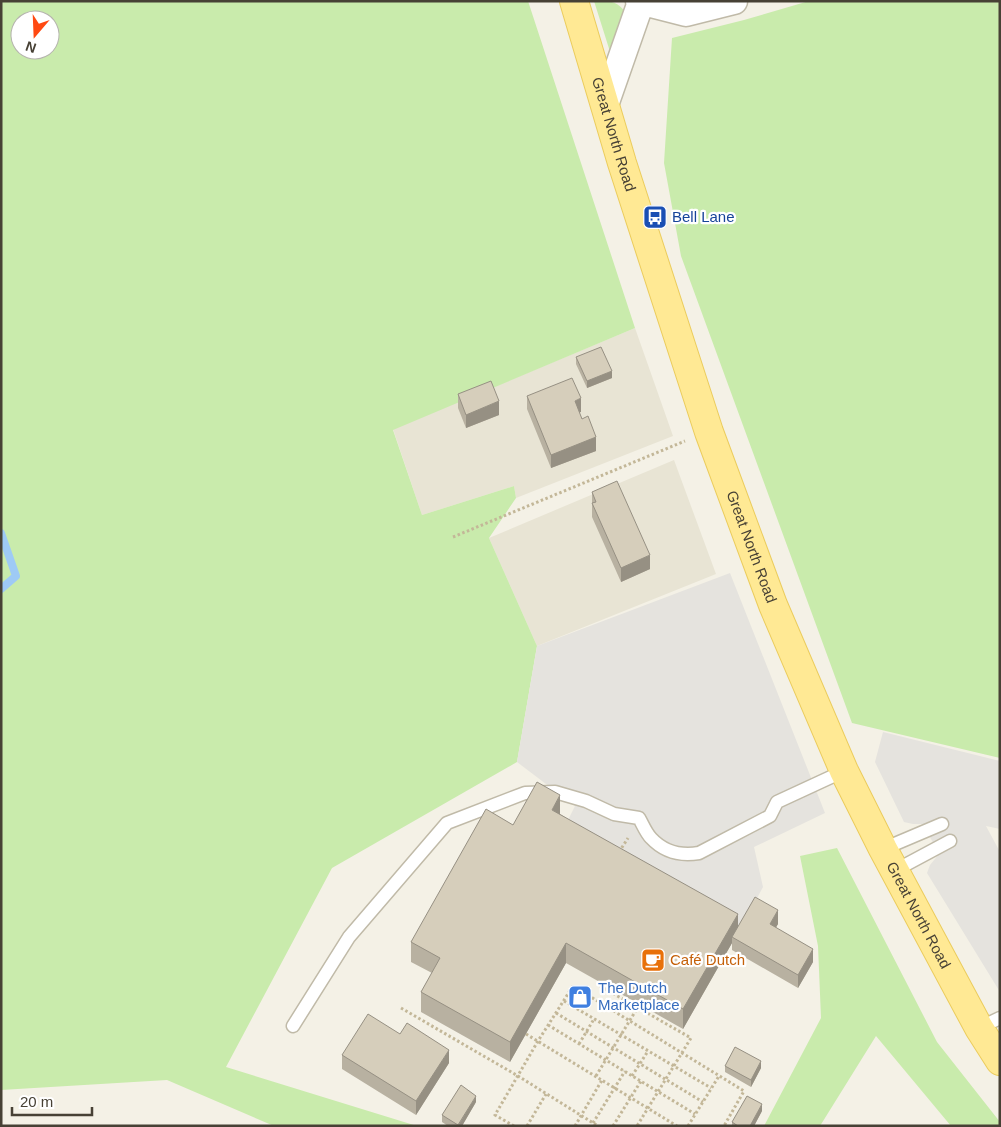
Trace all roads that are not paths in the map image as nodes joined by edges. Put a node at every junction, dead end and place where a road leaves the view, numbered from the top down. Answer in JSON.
{"nodes":[{"id":1,"x":574,"y":1,"type":"edge"},
{"id":2,"x":640,"y":1,"type":"edge"},
{"id":3,"x":734,"y":1,"type":"edge"},
{"id":4,"x":605,"y":105,"type":"junction"},
{"id":5,"x":844,"y":771,"type":"junction"},
{"id":6,"x":942,"y":824,"type":"dead end"},
{"id":7,"x":950,"y":841,"type":"dead end"},
{"id":8,"x":888,"y":860,"type":"junction"},
{"id":9,"x":989,"y":1023,"type":"edge"},
{"id":10,"x":293,"y":1026,"type":"dead end"},
{"id":11,"x":1000,"y":1061,"type":"edge"}],
"edges":[{"from":1,"to":4,"type":"main road","name":"Great North Road"},
{"from":2,"to":3,"type":"street"},
{"from":2,"to":4,"type":"street"},
{"from":4,"to":5,"type":"main road","name":"Great North Road"},
{"from":5,"to":8,"type":"main road","name":"Great North Road"},
{"from":5,"to":10,"type":"lane"},
{"from":6,"to":8,"type":"lane"},
{"from":7,"to":8,"type":"lane"},
{"from":8,"to":9,"type":"main road","name":"Great North Road"},
{"from":9,"to":11,"type":"main road","name":"Great North Road"}]}
